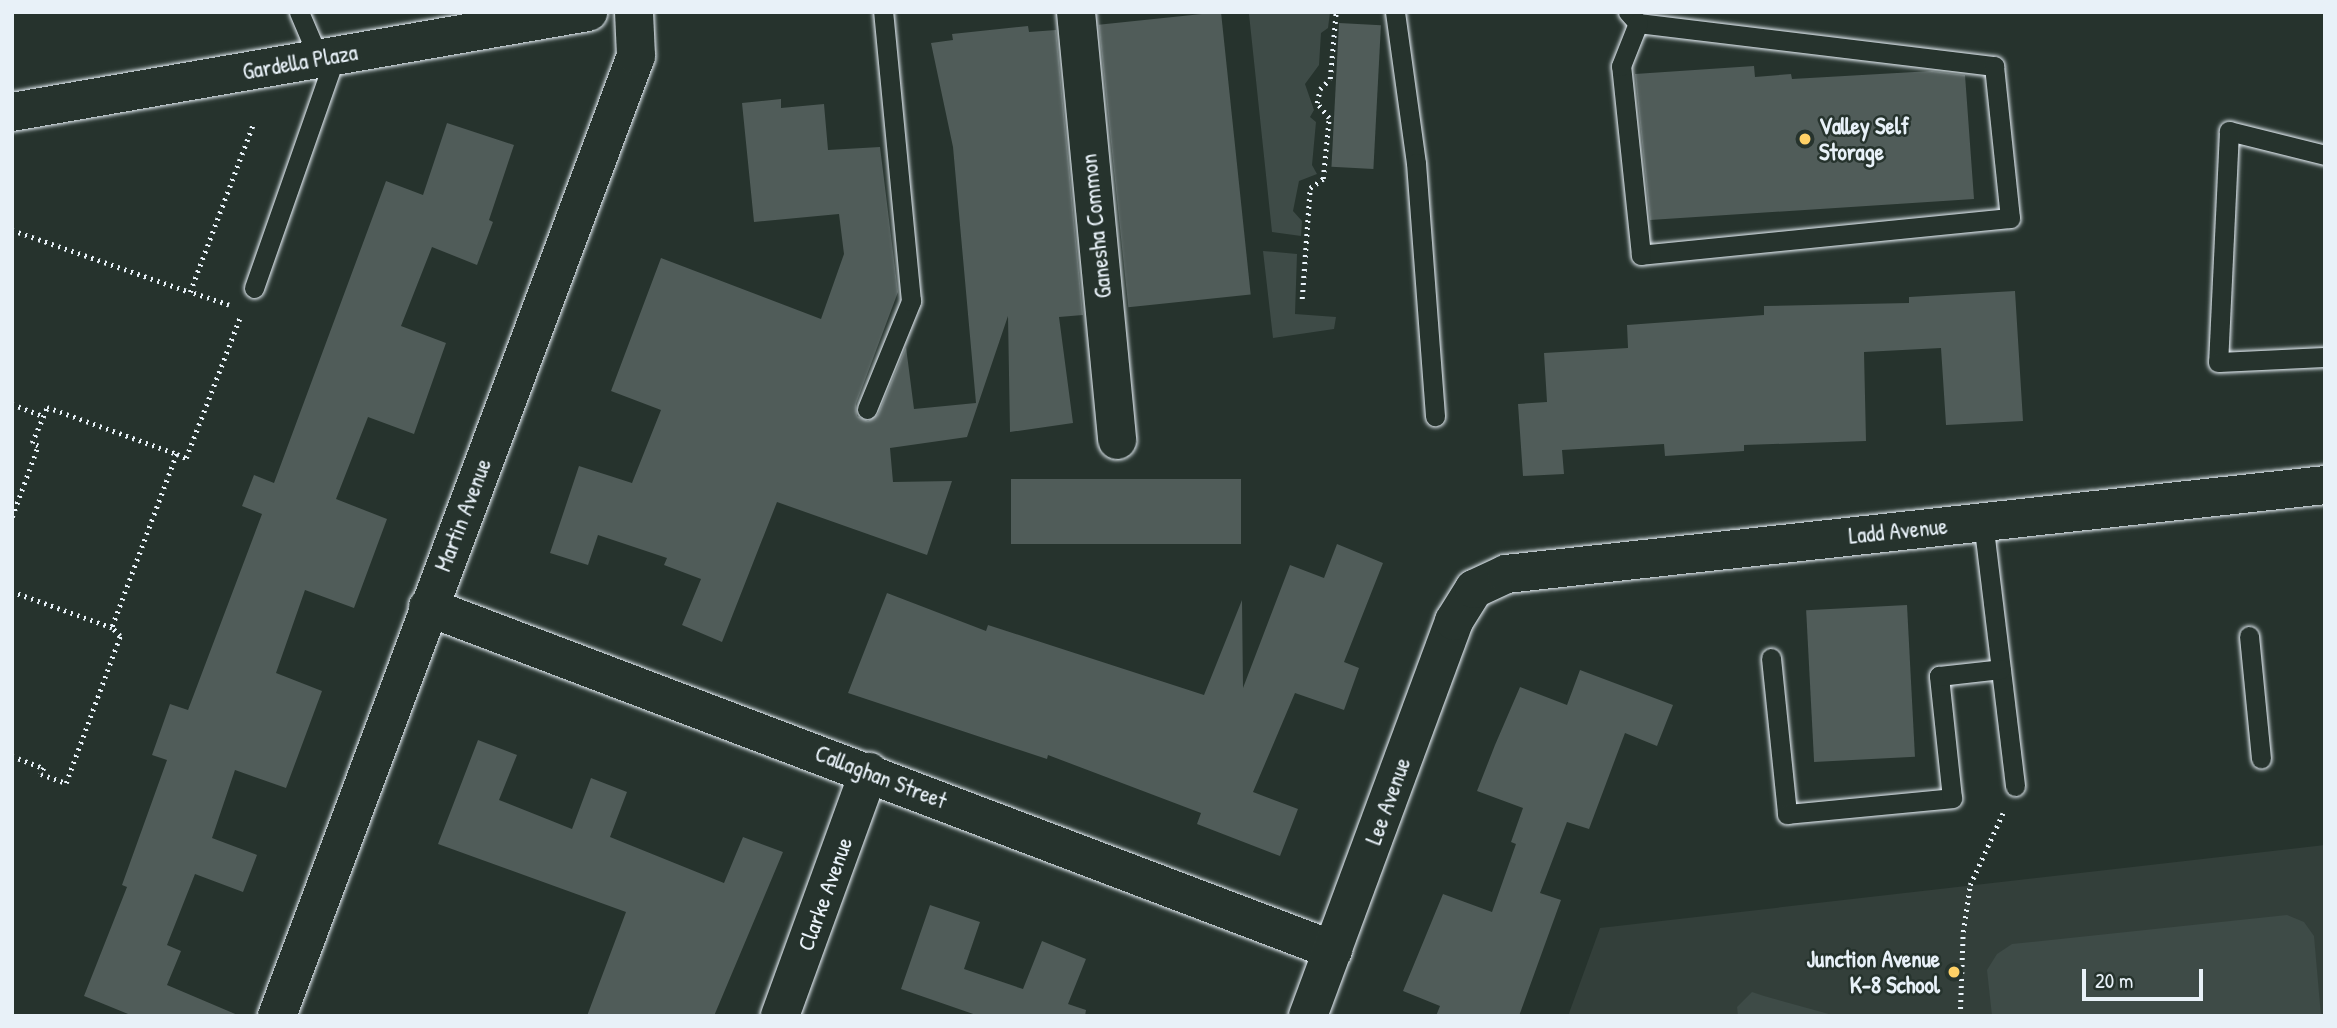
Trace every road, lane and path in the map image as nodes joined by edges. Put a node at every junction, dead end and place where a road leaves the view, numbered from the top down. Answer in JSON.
{"nodes":[{"id":1,"x":299,"y":12,"type":"edge"},
{"id":2,"x":588,"y":12,"type":"edge"},
{"id":3,"x":634,"y":12,"type":"edge"},
{"id":4,"x":883,"y":12,"type":"edge"},
{"id":5,"x":1076,"y":12,"type":"edge"},
{"id":6,"x":1336,"y":12,"type":"edge"},
{"id":7,"x":1395,"y":12,"type":"edge"},
{"id":8,"x":1633,"y":18,"type":"edge"},
{"id":9,"x":327,"y":58,"type":"junction"},
{"id":10,"x":12,"y":112,"type":"edge"},
{"id":11,"x":253,"y":124,"type":"dead end"},
{"id":12,"x":2325,"y":155,"type":"edge"},
{"id":13,"x":12,"y":230,"type":"edge"},
{"id":14,"x":254,"y":288,"type":"dead end"},
{"id":15,"x":190,"y":292,"type":"junction"},
{"id":16,"x":1302,"y":299,"type":"dead end"},
{"id":17,"x":2325,"y":357,"type":"edge"},
{"id":18,"x":12,"y":404,"type":"edge"},
{"id":19,"x":867,"y":408,"type":"dead end"},
{"id":20,"x":43,"y":416,"type":"junction"},
{"id":21,"x":1435,"y":416,"type":"dead end"},
{"id":22,"x":1117,"y":440,"type":"dead end"},
{"id":23,"x":177,"y":454,"type":"junction"},
{"id":24,"x":2325,"y":485,"type":"edge"},
{"id":25,"x":12,"y":517,"type":"edge"},
{"id":26,"x":1983,"y":522,"type":"junction"},
{"id":27,"x":1474,"y":589,"type":"joint"},
{"id":28,"x":12,"y":592,"type":"edge"},
{"id":29,"x":428,"y":607,"type":"junction"},
{"id":30,"x":112,"y":628,"type":"junction"},
{"id":31,"x":2249,"y":636,"type":"dead end"},
{"id":32,"x":1771,"y":658,"type":"dead end"},
{"id":33,"x":2001,"y":669,"type":"junction"},
{"id":34,"x":12,"y":756,"type":"edge"},
{"id":35,"x":2262,"y":758,"type":"dead end"},
{"id":36,"x":869,"y":772,"type":"junction"},
{"id":37,"x":2015,"y":786,"type":"joint"},
{"id":38,"x":1333,"y":950,"type":"junction"},
{"id":39,"x":277,"y":1016,"type":"edge"},
{"id":40,"x":780,"y":1016,"type":"edge"},
{"id":41,"x":1308,"y":1016,"type":"edge"},
{"id":42,"x":1960,"y":1016,"type":"edge"}],
"edges":[{"from":1,"to":9,"type":"lane"},
{"from":2,"to":9,"type":"street","name":"Gardella Plaza"},
{"from":3,"to":29,"type":"street","name":"Martin Avenue"},
{"from":4,"to":19,"type":"lane"},
{"from":5,"to":22,"type":"street","name":"Ganesha Common"},
{"from":6,"to":16,"type":"path"},
{"from":7,"to":21,"type":"lane"},
{"from":8,"to":8,"type":"lane"},
{"from":9,"to":10,"type":"street","name":"Gardella Plaza"},
{"from":9,"to":14,"type":"lane"},
{"from":11,"to":15,"type":"path"},
{"from":12,"to":17,"type":"lane"},
{"from":13,"to":15,"type":"path"},
{"from":15,"to":23,"type":"path"},
{"from":18,"to":20,"type":"path"},
{"from":20,"to":23,"type":"path"},
{"from":20,"to":25,"type":"path"},
{"from":23,"to":30,"type":"path"},
{"from":24,"to":26,"type":"street","name":"Ladd Avenue"},
{"from":26,"to":27,"type":"street","name":"Ladd Avenue"},
{"from":26,"to":33,"type":"lane"},
{"from":27,"to":38,"type":"street","name":"Lee Avenue"},
{"from":28,"to":30,"type":"path"},
{"from":29,"to":36,"type":"street","name":"Callaghan Street"},
{"from":29,"to":39,"type":"street","name":"Martin Avenue"},
{"from":30,"to":34,"type":"path"},
{"from":31,"to":35,"type":"lane"},
{"from":32,"to":33,"type":"lane"},
{"from":33,"to":37,"type":"lane"},
{"from":36,"to":38,"type":"street","name":"Callaghan Street"},
{"from":36,"to":40,"type":"street","name":"Clarke Avenue"},
{"from":37,"to":42,"type":"path"},
{"from":38,"to":41,"type":"street","name":"Lee Avenue"}]}
